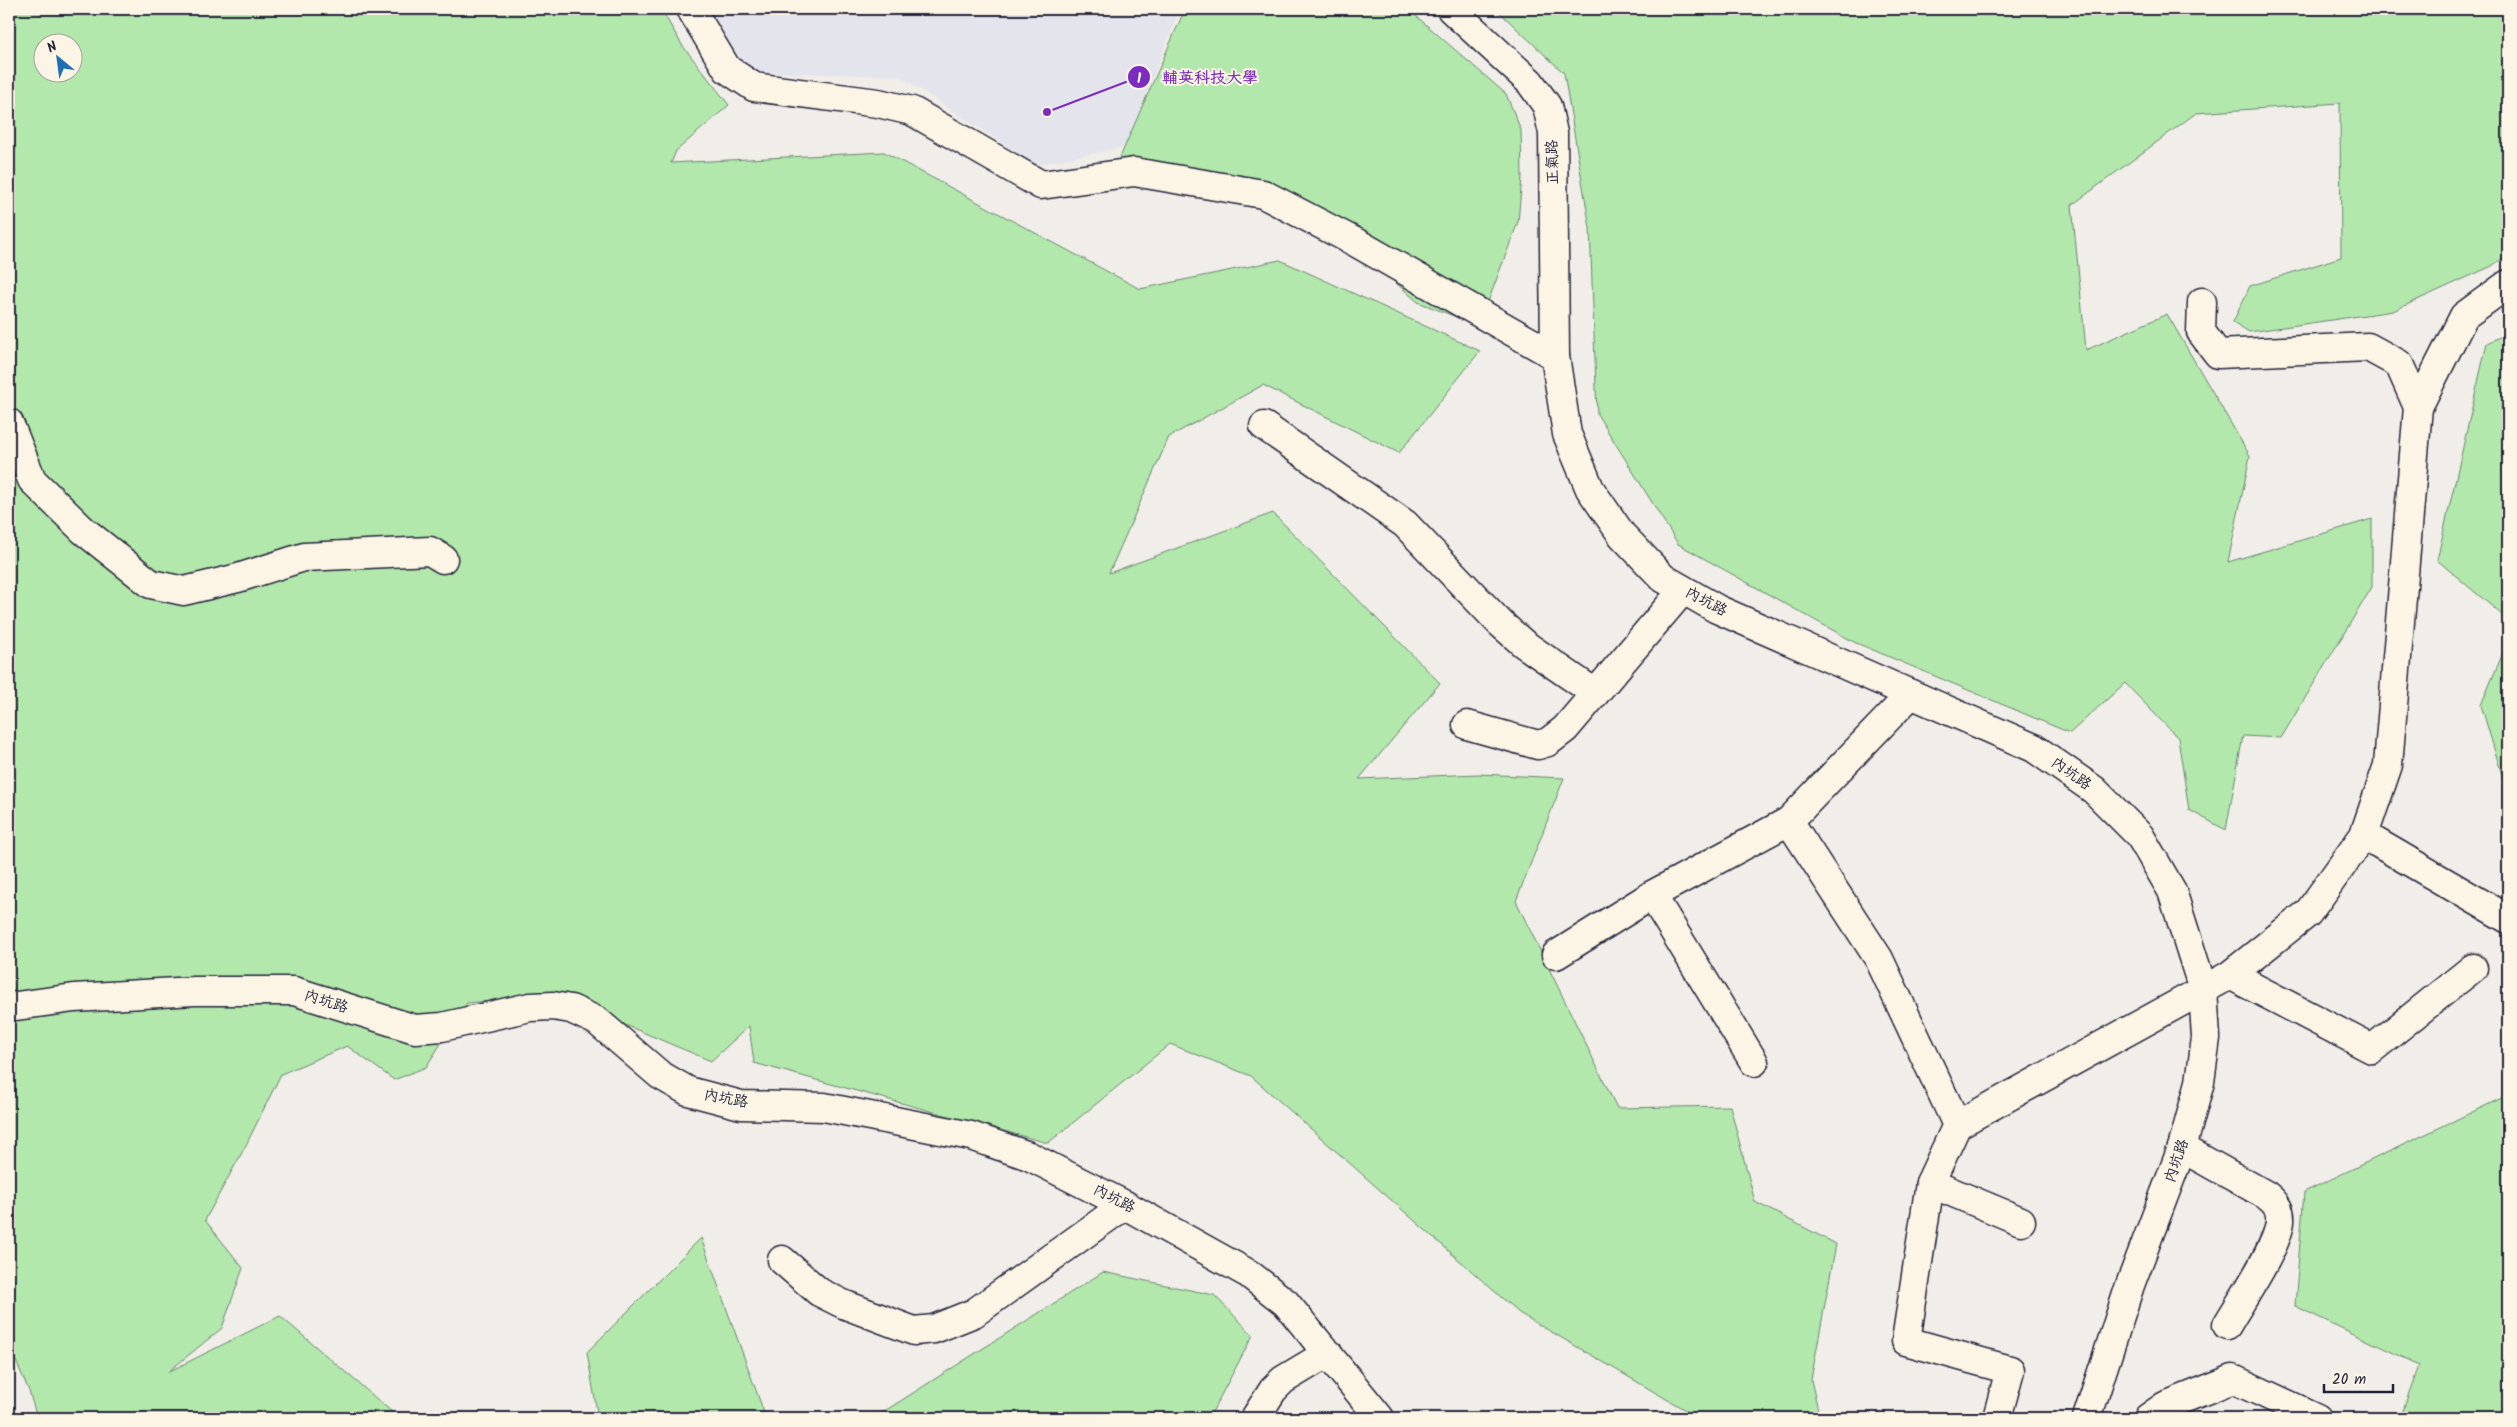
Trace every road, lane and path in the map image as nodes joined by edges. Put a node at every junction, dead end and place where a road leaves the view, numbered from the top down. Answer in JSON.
{"nodes":[{"id":1,"x":691,"y":9,"type":"edge"},
{"id":2,"x":1451,"y":9,"type":"edge"},
{"id":3,"x":2508,"y":284,"type":"edge"},
{"id":4,"x":2202,"y":302,"type":"dead end"},
{"id":5,"x":1555,"y":356,"type":"junction"},
{"id":6,"x":2418,"y":407,"type":"junction"},
{"id":7,"x":9,"y":424,"type":"edge"},
{"id":8,"x":1264,"y":426,"type":"dead end"},
{"id":9,"x":442,"y":559,"type":"dead end"},
{"id":10,"x":1683,"y":590,"type":"junction"},
{"id":11,"x":1595,"y":693,"type":"junction"},
{"id":12,"x":1910,"y":694,"type":"junction"},
{"id":13,"x":1467,"y":725,"type":"dead end"},
{"id":14,"x":1789,"y":821,"type":"junction"},
{"id":15,"x":2364,"y":835,"type":"junction"},
{"id":16,"x":1652,"y":894,"type":"junction"},
{"id":17,"x":2508,"y":919,"type":"edge"},
{"id":18,"x":1556,"y":955,"type":"dead end"},
{"id":19,"x":2473,"y":968,"type":"dead end"},
{"id":20,"x":2230,"y":975,"type":"junction"},
{"id":21,"x":2203,"y":989,"type":"junction"},
{"id":22,"x":9,"y":1006,"type":"edge"},
{"id":23,"x":1754,"y":1062,"type":"dead end"},
{"id":24,"x":1958,"y":1125,"type":"junction"},
{"id":25,"x":2182,"y":1148,"type":"junction"},
{"id":26,"x":1930,"y":1183,"type":"junction"},
{"id":27,"x":1125,"y":1205,"type":"junction"},
{"id":28,"x":2021,"y":1221,"type":"dead end"},
{"id":29,"x":782,"y":1260,"type":"dead end"},
{"id":30,"x":2227,"y":1326,"type":"dead end"},
{"id":31,"x":1328,"y":1352,"type":"junction"},
{"id":32,"x":1255,"y":1418,"type":"edge"},
{"id":33,"x":1380,"y":1418,"type":"edge"},
{"id":34,"x":1997,"y":1418,"type":"edge"},
{"id":35,"x":2087,"y":1418,"type":"edge"},
{"id":36,"x":2148,"y":1418,"type":"edge"},
{"id":37,"x":2317,"y":1418,"type":"edge"}],
"edges":[{"from":1,"to":5,"type":"street"},
{"from":2,"to":5,"type":"street","name":"正氣路"},
{"from":3,"to":6,"type":"street"},
{"from":4,"to":6,"type":"street"},
{"from":5,"to":10,"type":"street","name":"內坑路"},
{"from":6,"to":15,"type":"street"},
{"from":7,"to":9,"type":"street"},
{"from":8,"to":11,"type":"street"},
{"from":10,"to":11,"type":"street"},
{"from":10,"to":12,"type":"street","name":"內坑路"},
{"from":11,"to":13,"type":"street"},
{"from":12,"to":14,"type":"street"},
{"from":12,"to":21,"type":"street","name":"內坑路"},
{"from":14,"to":16,"type":"street"},
{"from":14,"to":24,"type":"street"},
{"from":15,"to":17,"type":"street"},
{"from":15,"to":20,"type":"street"},
{"from":16,"to":18,"type":"street"},
{"from":16,"to":23,"type":"street"},
{"from":19,"to":20,"type":"street"},
{"from":20,"to":21,"type":"street"},
{"from":21,"to":24,"type":"street"},
{"from":21,"to":25,"type":"street","name":"內坑路"},
{"from":22,"to":27,"type":"street","name":"內坑路"},
{"from":24,"to":26,"type":"street"},
{"from":25,"to":30,"type":"street"},
{"from":25,"to":35,"type":"street","name":"內坑路"},
{"from":26,"to":28,"type":"street"},
{"from":26,"to":34,"type":"street"},
{"from":27,"to":29,"type":"street"},
{"from":27,"to":31,"type":"street","name":"內坑路"},
{"from":31,"to":32,"type":"street"},
{"from":31,"to":33,"type":"street","name":"內坑路"},
{"from":36,"to":37,"type":"street"}]}
